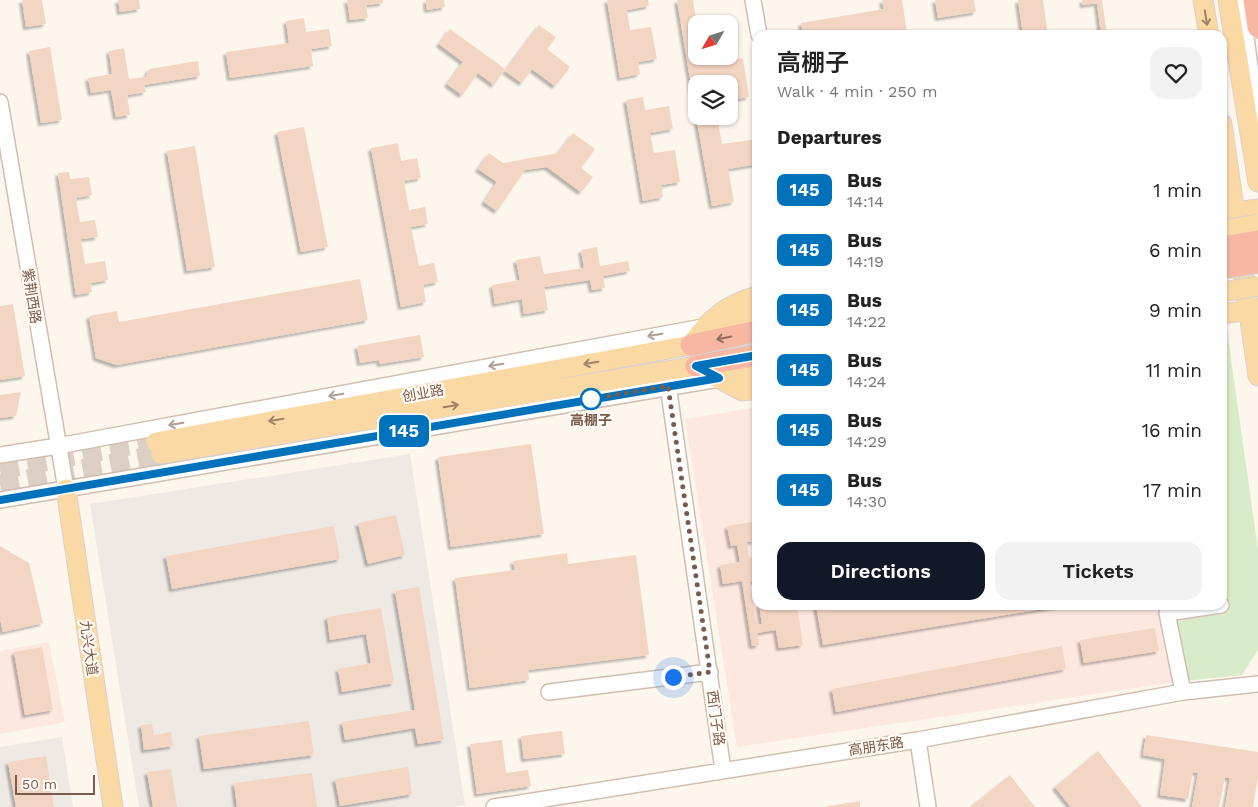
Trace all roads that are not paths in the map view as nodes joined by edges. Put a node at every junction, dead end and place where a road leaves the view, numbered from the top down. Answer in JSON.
{"nodes":[{"id":1,"x":753,"y":0,"type":"edge"},
{"id":2,"x":1203,"y":0,"type":"edge"},
{"id":3,"x":1228,"y":0,"type":"edge"},
{"id":4,"x":1241,"y":0,"type":"edge"},
{"id":5,"x":1254,"y":0,"type":"edge"},
{"id":6,"x":1258,"y":27,"type":"edge"},
{"id":7,"x":758,"y":30,"type":"edge"},
{"id":8,"x":1208,"y":30,"type":"edge"},
{"id":9,"x":0,"y":102,"type":"edge"},
{"id":10,"x":1258,"y":127,"type":"edge"},
{"id":11,"x":1258,"y":182,"type":"edge"},
{"id":12,"x":1227,"y":188,"type":"edge"},
{"id":13,"x":1258,"y":209,"type":"edge"},
{"id":14,"x":1229,"y":213,"type":"edge"},
{"id":15,"x":1258,"y":224,"type":"edge"},
{"id":16,"x":1227,"y":229,"type":"edge"},
{"id":17,"x":1258,"y":241,"type":"edge"},
{"id":18,"x":1227,"y":246,"type":"edge"},
{"id":19,"x":1258,"y":262,"type":"edge"},
{"id":20,"x":1227,"y":267,"type":"edge"},
{"id":21,"x":1258,"y":286,"type":"edge"},
{"id":22,"x":1227,"y":291,"type":"edge"},
{"id":23,"x":752,"y":298,"type":"edge"},
{"id":24,"x":1254,"y":309,"type":"edge"},
{"id":25,"x":1227,"y":313,"type":"edge"},
{"id":26,"x":752,"y":317,"type":"edge"},
{"id":27,"x":703,"y":327,"type":"junction"},
{"id":28,"x":752,"y":332,"type":"edge"},
{"id":29,"x":691,"y":345,"type":"junction"},
{"id":30,"x":752,"y":356,"type":"edge"},
{"id":31,"x":696,"y":366,"type":"junction"},
{"id":32,"x":752,"y":375,"type":"edge"},
{"id":33,"x":1258,"y":376,"type":"edge"},
{"id":34,"x":667,"y":378,"type":"junction"},
{"id":35,"x":719,"y":378,"type":"junction"},
{"id":36,"x":752,"y":390,"type":"edge"},
{"id":37,"x":58,"y":446,"type":"junction"},
{"id":38,"x":0,"y":455,"type":"edge"},
{"id":39,"x":66,"y":489,"type":"junction"},
{"id":40,"x":0,"y":500,"type":"edge"},
{"id":41,"x":1187,"y":610,"type":"edge"},
{"id":42,"x":710,"y":672,"type":"junction"},
{"id":43,"x":1258,"y":684,"type":"edge"},
{"id":44,"x":549,"y":692,"type":"dead end"},
{"id":45,"x":1183,"y":692,"type":"junction"},
{"id":46,"x":918,"y":740,"type":"junction"},
{"id":47,"x":723,"y":770,"type":"junction"},
{"id":48,"x":503,"y":806,"type":"edge"},
{"id":49,"x":113,"y":807,"type":"edge"},
{"id":50,"x":928,"y":807,"type":"edge"}],
"edges":[{"from":1,"to":7,"type":"street"},
{"from":2,"to":8,"type":"main road","one_way":true},
{"from":3,"to":11,"type":"main road"},
{"from":4,"to":10,"type":"street"},
{"from":5,"to":6,"type":"highway"},
{"from":9,"to":37,"type":"street","name":"紫荆西路"},
{"from":12,"to":14,"type":"main road"},
{"from":13,"to":14,"type":"main road"},
{"from":14,"to":24,"type":"main road"},
{"from":15,"to":16,"type":"main road","bridge":true},
{"from":17,"to":18,"type":"highway","bridge":true},
{"from":19,"to":20,"type":"highway","bridge":true},
{"from":21,"to":22,"type":"main road","bridge":true},
{"from":23,"to":27,"type":"main road"},
{"from":24,"to":25,"type":"main road"},
{"from":24,"to":33,"type":"main road"},
{"from":26,"to":27,"type":"main road"},
{"from":27,"to":29,"type":"main road"},
{"from":27,"to":37,"type":"street","one_way":true},
{"from":28,"to":29,"type":"highway","one_way":true},
{"from":29,"to":34,"type":"main road","name":"创业路","one_way":true},
{"from":30,"to":31,"type":"highway"},
{"from":31,"to":34,"type":"main road","name":"创业路"},
{"from":31,"to":35,"type":"main road"},
{"from":32,"to":35,"type":"main road"},
{"from":34,"to":35,"type":"street"},
{"from":34,"to":39,"type":"street"},
{"from":34,"to":42,"type":"street","name":"西门子路"},
{"from":35,"to":36,"type":"main road"},
{"from":37,"to":38,"type":"street"},
{"from":37,"to":39,"type":"street","name":"紫荆西路"},
{"from":39,"to":40,"type":"street"},
{"from":39,"to":49,"type":"main road","name":"九兴大道"},
{"from":41,"to":45,"type":"street"},
{"from":42,"to":44,"type":"street"},
{"from":42,"to":47,"type":"street","name":"西门子路"},
{"from":43,"to":45,"type":"street","name":"高朋东路"},
{"from":45,"to":46,"type":"street","name":"高朋东路"},
{"from":46,"to":47,"type":"street","name":"高朋东路"},
{"from":46,"to":50,"type":"street"},
{"from":47,"to":48,"type":"street","name":"高朋东路"}]}
